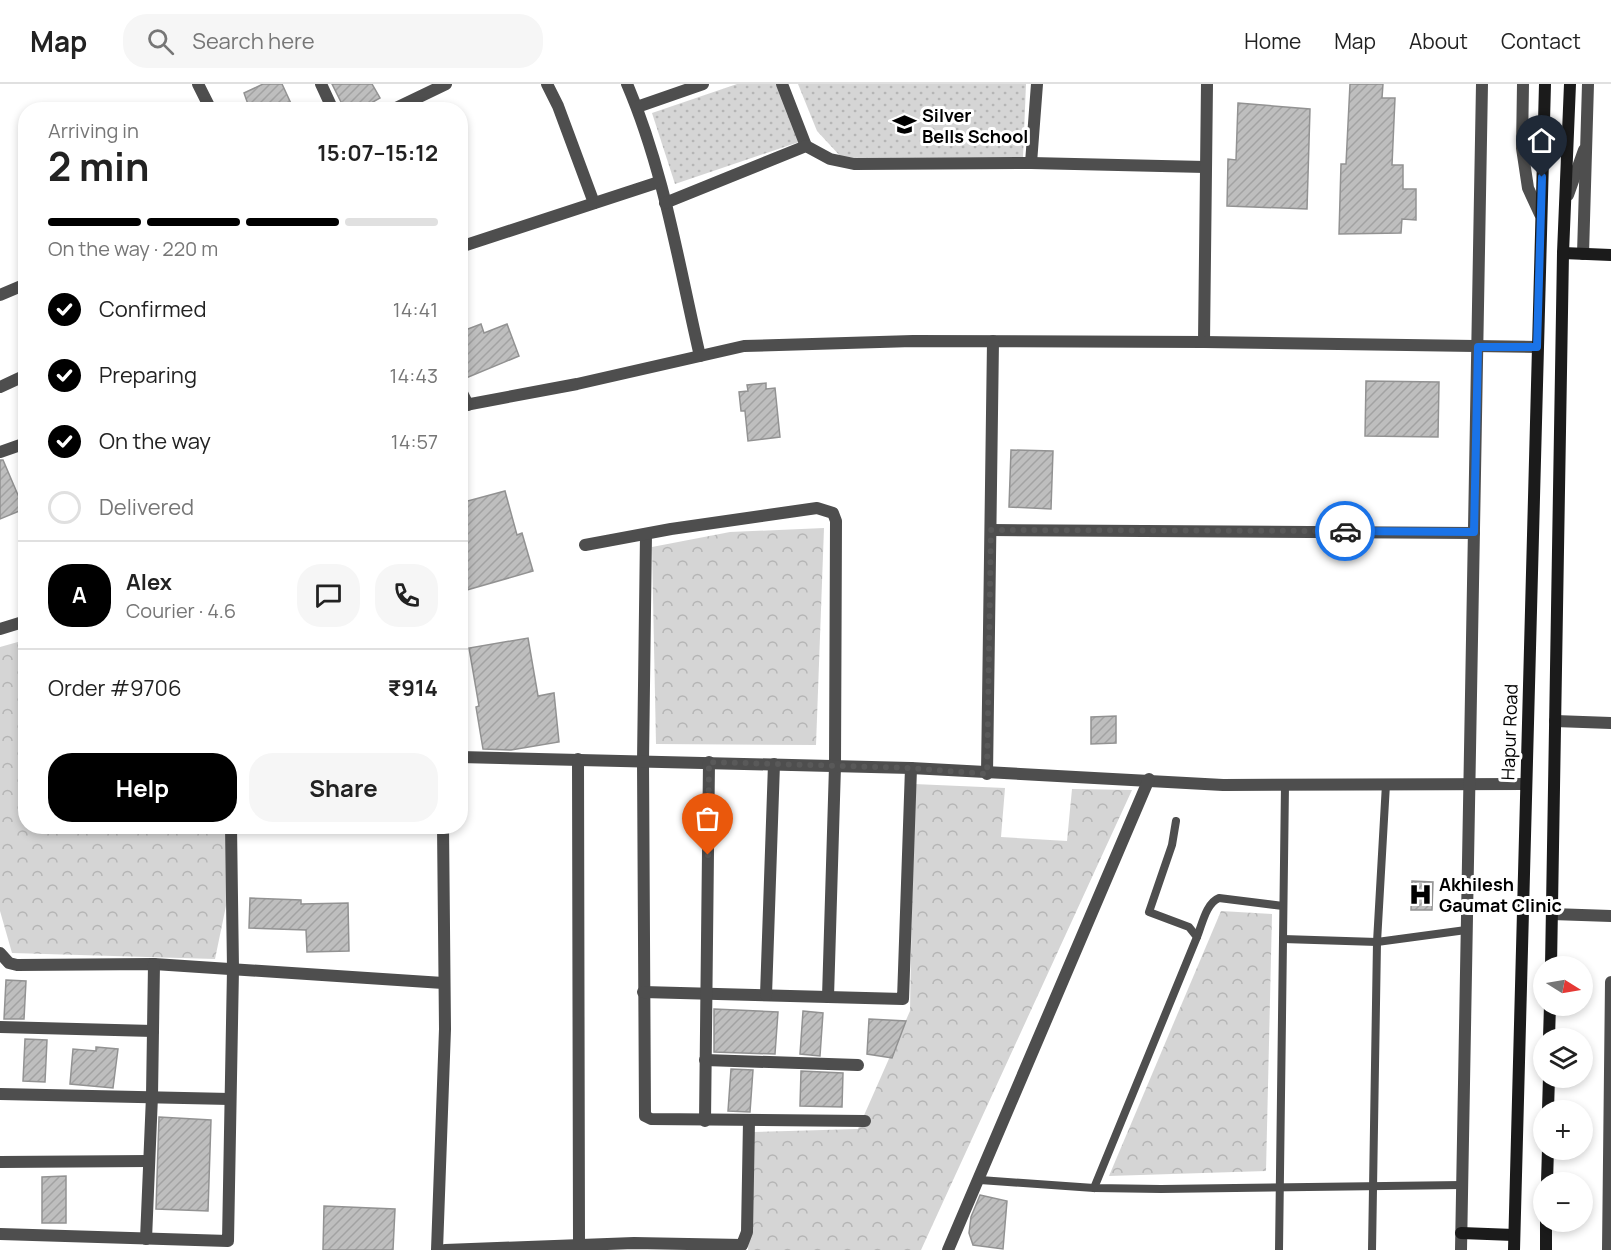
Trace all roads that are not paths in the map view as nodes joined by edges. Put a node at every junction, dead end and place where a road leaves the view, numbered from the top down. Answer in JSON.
{"nodes":[{"id":1,"x":198,"y":84,"type":"edge"},
{"id":2,"x":321,"y":84,"type":"edge"},
{"id":3,"x":446,"y":84,"type":"edge"},
{"id":4,"x":547,"y":84,"type":"edge"},
{"id":5,"x":627,"y":84,"type":"edge"},
{"id":6,"x":703,"y":84,"type":"edge"},
{"id":7,"x":782,"y":84,"type":"edge"},
{"id":8,"x":1037,"y":84,"type":"edge"},
{"id":9,"x":1207,"y":84,"type":"edge"},
{"id":10,"x":1482,"y":84,"type":"edge"},
{"id":11,"x":1523,"y":84,"type":"edge"},
{"id":12,"x":1545,"y":84,"type":"edge"},
{"id":13,"x":1570,"y":84,"type":"edge"},
{"id":14,"x":1588,"y":84,"type":"edge"},
{"id":15,"x":207,"y":102,"type":"edge"},
{"id":16,"x":329,"y":102,"type":"edge"},
{"id":17,"x":409,"y":102,"type":"edge"},
{"id":18,"x":637,"y":107,"type":"junction"},
{"id":19,"x":1587,"y":143,"type":"junction"},
{"id":20,"x":806,"y":146,"type":"junction"},
{"id":21,"x":1031,"y":163,"type":"junction"},
{"id":22,"x":1205,"y":167,"type":"junction"},
{"id":23,"x":659,"y":182,"type":"junction"},
{"id":24,"x":594,"y":203,"type":"junction"},
{"id":25,"x":665,"y":203,"type":"junction"},
{"id":26,"x":1564,"y":206,"type":"junction"},
{"id":27,"x":1540,"y":214,"type":"junction"},
{"id":28,"x":468,"y":244,"type":"edge"},
{"id":29,"x":1563,"y":253,"type":"junction"},
{"id":30,"x":1583,"y":254,"type":"junction"},
{"id":31,"x":1611,"y":255,"type":"edge"},
{"id":32,"x":18,"y":287,"type":"edge"},
{"id":33,"x":0,"y":295,"type":"edge"},
{"id":34,"x":993,"y":341,"type":"junction"},
{"id":35,"x":1204,"y":342,"type":"junction"},
{"id":36,"x":1478,"y":347,"type":"junction"},
{"id":37,"x":1537,"y":347,"type":"junction"},
{"id":38,"x":700,"y":356,"type":"junction"},
{"id":39,"x":18,"y":379,"type":"edge"},
{"id":40,"x":0,"y":387,"type":"edge"},
{"id":41,"x":468,"y":405,"type":"edge"},
{"id":42,"x":18,"y":446,"type":"edge"},
{"id":43,"x":0,"y":452,"type":"edge"},
{"id":44,"x":991,"y":530,"type":"junction"},
{"id":45,"x":1474,"y":532,"type":"junction"},
{"id":46,"x":646,"y":534,"type":"junction"},
{"id":47,"x":585,"y":545,"type":"dead end"},
{"id":48,"x":18,"y":623,"type":"edge"},
{"id":49,"x":0,"y":629,"type":"edge"},
{"id":50,"x":1555,"y":721,"type":"junction"},
{"id":51,"x":1611,"y":723,"type":"edge"},
{"id":52,"x":468,"y":757,"type":"edge"},
{"id":53,"x":578,"y":759,"type":"junction"},
{"id":54,"x":643,"y":761,"type":"junction"},
{"id":55,"x":709,"y":762,"type":"junction"},
{"id":56,"x":774,"y":764,"type":"junction"},
{"id":57,"x":835,"y":766,"type":"junction"},
{"id":58,"x":910,"y":768,"type":"junction"},
{"id":59,"x":987,"y":774,"type":"junction"},
{"id":60,"x":1149,"y":779,"type":"junction"},
{"id":61,"x":1386,"y":784,"type":"junction"},
{"id":62,"x":1469,"y":784,"type":"junction"},
{"id":63,"x":1525,"y":784,"type":"junction"},
{"id":64,"x":1285,"y":785,"type":"junction"},
{"id":65,"x":1176,"y":821,"type":"dead end"},
{"id":66,"x":231,"y":834,"type":"edge"},
{"id":67,"x":443,"y":834,"type":"edge"},
{"id":68,"x":1283,"y":906,"type":"junction"},
{"id":69,"x":1552,"y":914,"type":"junction"},
{"id":70,"x":1611,"y":916,"type":"edge"},
{"id":71,"x":1466,"y":930,"type":"junction"},
{"id":72,"x":1197,"y":937,"type":"junction"},
{"id":73,"x":1283,"y":939,"type":"junction"},
{"id":74,"x":1377,"y":942,"type":"junction"},
{"id":75,"x":0,"y":953,"type":"edge"},
{"id":76,"x":1551,"y":956,"type":"edge"},
{"id":77,"x":154,"y":964,"type":"junction"},
{"id":78,"x":233,"y":969,"type":"junction"},
{"id":79,"x":1611,"y":982,"type":"edge"},
{"id":80,"x":443,"y":983,"type":"junction"},
{"id":81,"x":643,"y":993,"type":"junction"},
{"id":82,"x":705,"y":994,"type":"junction"},
{"id":83,"x":766,"y":996,"type":"junction"},
{"id":84,"x":828,"y":997,"type":"junction"},
{"id":85,"x":1611,"y":1019,"type":"edge"},
{"id":86,"x":0,"y":1027,"type":"edge"},
{"id":87,"x":153,"y":1031,"type":"junction"},
{"id":88,"x":705,"y":1060,"type":"junction"},
{"id":89,"x":858,"y":1065,"type":"dead end"},
{"id":90,"x":0,"y":1094,"type":"edge"},
{"id":91,"x":152,"y":1096,"type":"junction"},
{"id":92,"x":230,"y":1099,"type":"junction"},
{"id":93,"x":865,"y":1120,"type":"dead end"},
{"id":94,"x":705,"y":1121,"type":"junction"},
{"id":95,"x":749,"y":1121,"type":"junction"},
{"id":96,"x":149,"y":1161,"type":"junction"},
{"id":97,"x":0,"y":1162,"type":"edge"},
{"id":98,"x":980,"y":1180,"type":"junction"},
{"id":99,"x":1372,"y":1185,"type":"junction"},
{"id":100,"x":1462,"y":1185,"type":"junction"},
{"id":101,"x":1280,"y":1186,"type":"junction"},
{"id":102,"x":1094,"y":1188,"type":"junction"},
{"id":103,"x":1546,"y":1232,"type":"edge"},
{"id":104,"x":1461,"y":1233,"type":"junction"},
{"id":105,"x":0,"y":1234,"type":"edge"},
{"id":106,"x":1514,"y":1235,"type":"junction"},
{"id":107,"x":146,"y":1239,"type":"junction"},
{"id":108,"x":579,"y":1245,"type":"junction"},
{"id":109,"x":228,"y":1246,"type":"edge"},
{"id":110,"x":437,"y":1250,"type":"edge"},
{"id":111,"x":446,"y":1250,"type":"edge"},
{"id":112,"x":948,"y":1250,"type":"edge"},
{"id":113,"x":1279,"y":1250,"type":"edge"},
{"id":114,"x":1372,"y":1250,"type":"edge"},
{"id":115,"x":1461,"y":1250,"type":"edge"},
{"id":116,"x":1514,"y":1250,"type":"edge"},
{"id":117,"x":1546,"y":1250,"type":"edge"},
{"id":118,"x":1608,"y":1250,"type":"edge"}],
"edges":[{"from":1,"to":15,"type":"street"},
{"from":2,"to":16,"type":"street"},
{"from":3,"to":17,"type":"street"},
{"from":4,"to":24,"type":"street"},
{"from":5,"to":18,"type":"street"},
{"from":6,"to":18,"type":"street"},
{"from":7,"to":20,"type":"street"},
{"from":8,"to":21,"type":"street"},
{"from":9,"to":22,"type":"street"},
{"from":10,"to":36,"type":"street"},
{"from":11,"to":27,"type":"street"},
{"from":12,"to":27,"type":"main road","name":"Hapur Road"},
{"from":13,"to":26,"type":"main road"},
{"from":14,"to":19,"type":"street"},
{"from":18,"to":23,"type":"street"},
{"from":19,"to":26,"type":"street"},
{"from":19,"to":30,"type":"street"},
{"from":20,"to":21,"type":"street"},
{"from":20,"to":25,"type":"street"},
{"from":21,"to":22,"type":"street"},
{"from":22,"to":35,"type":"street"},
{"from":23,"to":24,"type":"street"},
{"from":23,"to":25,"type":"street"},
{"from":24,"to":28,"type":"street"},
{"from":25,"to":38,"type":"street"},
{"from":26,"to":29,"type":"main road"},
{"from":27,"to":37,"type":"main road","name":"Hapur Road"},
{"from":29,"to":30,"type":"main road"},
{"from":29,"to":50,"type":"main road"},
{"from":30,"to":31,"type":"main road"},
{"from":32,"to":33,"type":"street"},
{"from":34,"to":35,"type":"street"},
{"from":34,"to":38,"type":"street"},
{"from":34,"to":44,"type":"street"},
{"from":35,"to":36,"type":"street"},
{"from":36,"to":37,"type":"street"},
{"from":36,"to":45,"type":"street"},
{"from":37,"to":63,"type":"main road","name":"Hapur Road"},
{"from":38,"to":41,"type":"street"},
{"from":39,"to":40,"type":"street"},
{"from":42,"to":43,"type":"street"},
{"from":44,"to":45,"type":"street"},
{"from":44,"to":59,"type":"street"},
{"from":45,"to":62,"type":"street"},
{"from":46,"to":47,"type":"street"},
{"from":46,"to":54,"type":"street"},
{"from":46,"to":57,"type":"street"},
{"from":48,"to":49,"type":"street"},
{"from":50,"to":51,"type":"street"},
{"from":50,"to":69,"type":"main road"},
{"from":52,"to":53,"type":"street"},
{"from":53,"to":54,"type":"street"},
{"from":53,"to":108,"type":"street"},
{"from":54,"to":55,"type":"street"},
{"from":54,"to":81,"type":"street"},
{"from":55,"to":56,"type":"street"},
{"from":55,"to":82,"type":"street"},
{"from":56,"to":57,"type":"street"},
{"from":56,"to":83,"type":"street"},
{"from":57,"to":58,"type":"street"},
{"from":57,"to":84,"type":"street"},
{"from":58,"to":59,"type":"street"},
{"from":58,"to":84,"type":"street"},
{"from":59,"to":60,"type":"street"},
{"from":60,"to":64,"type":"street"},
{"from":60,"to":98,"type":"street"},
{"from":61,"to":62,"type":"street"},
{"from":61,"to":64,"type":"street"},
{"from":61,"to":74,"type":"lane"},
{"from":62,"to":63,"type":"street"},
{"from":62,"to":71,"type":"street"},
{"from":63,"to":106,"type":"main road","name":"Hapur Road"},
{"from":64,"to":68,"type":"lane"},
{"from":65,"to":72,"type":"lane"},
{"from":66,"to":78,"type":"street"},
{"from":67,"to":80,"type":"street"},
{"from":68,"to":72,"type":"lane"},
{"from":68,"to":73,"type":"lane"},
{"from":69,"to":70,"type":"street"},
{"from":69,"to":76,"type":"main road"},
{"from":71,"to":74,"type":"lane"},
{"from":71,"to":100,"type":"street"},
{"from":72,"to":102,"type":"lane"},
{"from":73,"to":74,"type":"lane"},
{"from":73,"to":101,"type":"lane"},
{"from":74,"to":99,"type":"lane"},
{"from":75,"to":77,"type":"street"},
{"from":77,"to":78,"type":"street"},
{"from":77,"to":87,"type":"street"},
{"from":78,"to":80,"type":"street"},
{"from":78,"to":92,"type":"street"},
{"from":79,"to":85,"type":"street"},
{"from":80,"to":110,"type":"street"},
{"from":81,"to":82,"type":"street"},
{"from":81,"to":94,"type":"street"},
{"from":82,"to":83,"type":"street"},
{"from":82,"to":88,"type":"street"},
{"from":83,"to":84,"type":"street"},
{"from":85,"to":118,"type":"street"},
{"from":86,"to":87,"type":"street"},
{"from":87,"to":91,"type":"street"},
{"from":88,"to":89,"type":"street"},
{"from":88,"to":94,"type":"street"},
{"from":90,"to":91,"type":"street"},
{"from":91,"to":92,"type":"street"},
{"from":91,"to":96,"type":"street"},
{"from":92,"to":109,"type":"street"},
{"from":93,"to":95,"type":"street"},
{"from":94,"to":95,"type":"street"},
{"from":95,"to":108,"type":"street"},
{"from":96,"to":97,"type":"street"},
{"from":96,"to":107,"type":"street"},
{"from":98,"to":102,"type":"lane"},
{"from":98,"to":112,"type":"street"},
{"from":99,"to":100,"type":"lane"},
{"from":99,"to":101,"type":"lane"},
{"from":99,"to":114,"type":"lane"},
{"from":100,"to":104,"type":"street"},
{"from":101,"to":102,"type":"lane"},
{"from":101,"to":113,"type":"lane"},
{"from":103,"to":117,"type":"main road"},
{"from":104,"to":106,"type":"main road"},
{"from":104,"to":115,"type":"street"},
{"from":105,"to":107,"type":"street"},
{"from":106,"to":116,"type":"main road","name":"Hapur Road"},
{"from":107,"to":109,"type":"street"},
{"from":108,"to":111,"type":"street"}]}
